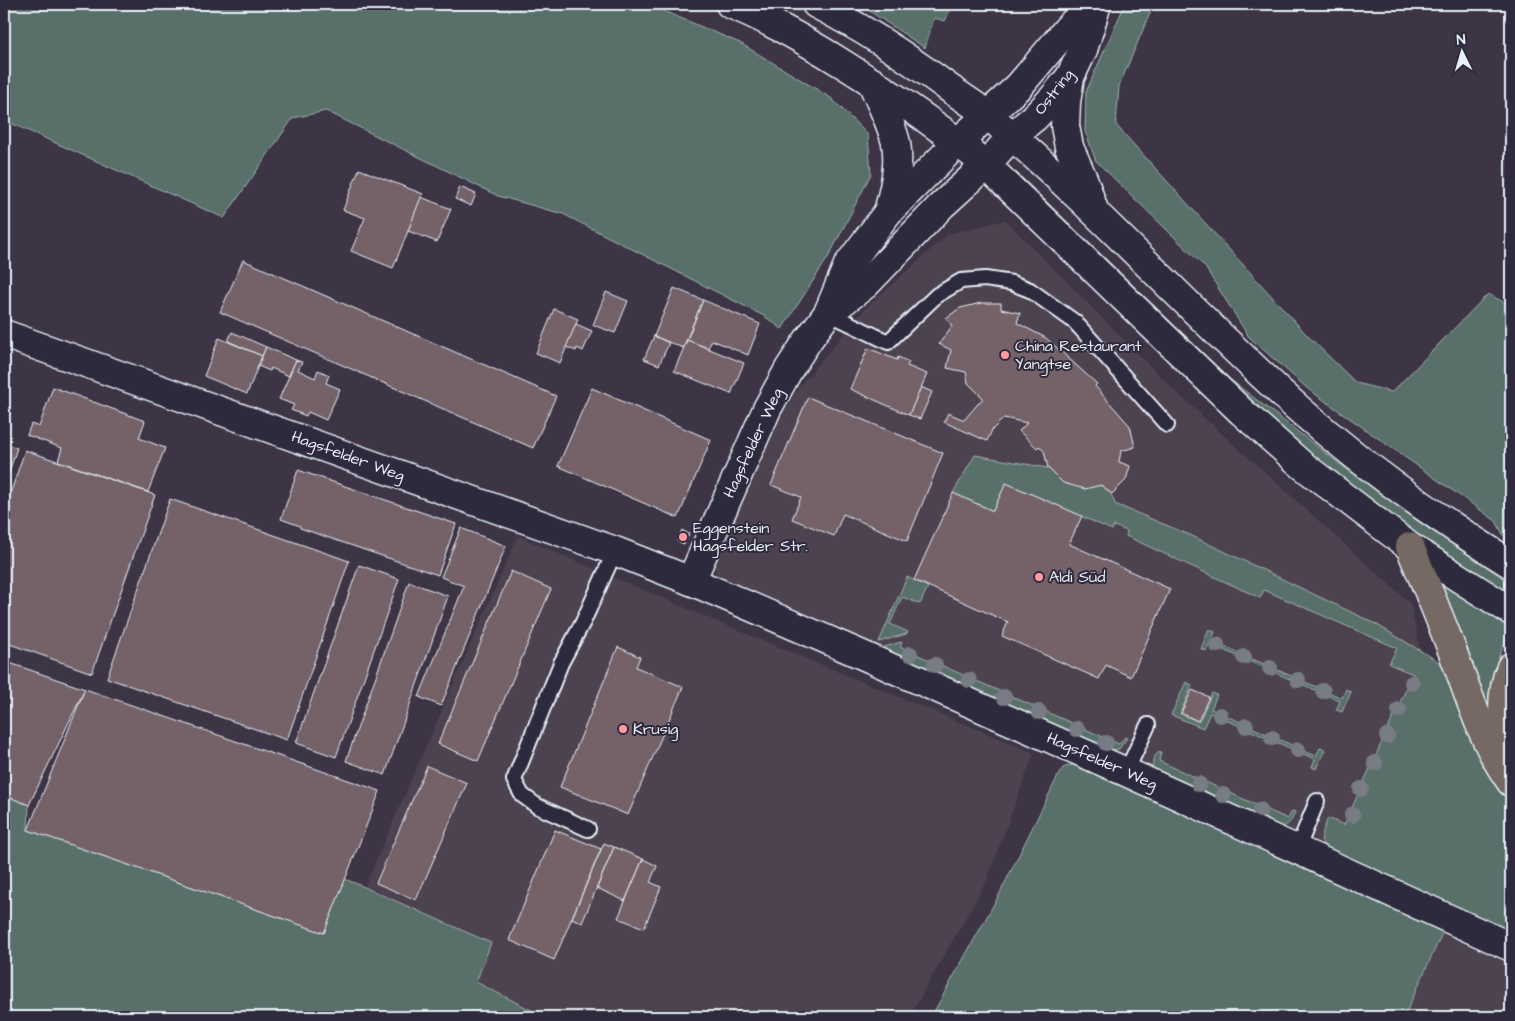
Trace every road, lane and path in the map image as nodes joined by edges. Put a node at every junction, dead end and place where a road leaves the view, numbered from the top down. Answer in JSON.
{"nodes":[{"id":1,"x":730,"y":4,"type":"edge"},
{"id":2,"x":816,"y":4,"type":"edge"},
{"id":3,"x":1092,"y":4,"type":"edge"},
{"id":4,"x":1097,"y":4,"type":"edge"},
{"id":5,"x":1070,"y":77,"type":"junction"},
{"id":6,"x":872,"y":82,"type":"junction"},
{"id":7,"x":988,"y":115,"type":"junction"},
{"id":8,"x":1012,"y":136,"type":"junction"},
{"id":9,"x":958,"y":142,"type":"junction"},
{"id":10,"x":986,"y":164,"type":"junction"},
{"id":11,"x":888,"y":212,"type":"junction"},
{"id":12,"x":1095,"y":214,"type":"junction"},
{"id":13,"x":828,"y":313,"type":"junction"},
{"id":14,"x":4,"y":334,"type":"edge"},
{"id":15,"x":1167,"y":425,"type":"dead end"},
{"id":16,"x":1410,"y":547,"type":"junction"},
{"id":17,"x":615,"y":552,"type":"junction"},
{"id":18,"x":1511,"y":564,"type":"edge"},
{"id":19,"x":691,"y":581,"type":"junction"},
{"id":20,"x":1511,"y":611,"type":"edge"},
{"id":21,"x":1511,"y":667,"type":"edge"},
{"id":22,"x":1148,"y":725,"type":"dead end"},
{"id":23,"x":1511,"y":753,"type":"edge"},
{"id":24,"x":1126,"y":772,"type":"junction"},
{"id":25,"x":1511,"y":782,"type":"edge"},
{"id":26,"x":1317,"y":801,"type":"dead end"},
{"id":27,"x":588,"y":829,"type":"dead end"},
{"id":28,"x":1297,"y":850,"type":"junction"},
{"id":29,"x":1511,"y":947,"type":"edge"}],
"edges":[{"from":1,"to":6,"type":"street"},
{"from":2,"to":7,"type":"street"},
{"from":3,"to":7,"type":"street","name":"Ostring"},
{"from":4,"to":5,"type":"street","name":"Ostring"},
{"from":5,"to":8,"type":"street","name":"Ostring"},
{"from":5,"to":12,"type":"street"},
{"from":6,"to":9,"type":"street"},
{"from":6,"to":11,"type":"street"},
{"from":7,"to":8,"type":"street"},
{"from":7,"to":9,"type":"street","name":"Ostring"},
{"from":8,"to":10,"type":"street","name":"Ostring"},
{"from":8,"to":12,"type":"street"},
{"from":9,"to":10,"type":"street"},
{"from":9,"to":11,"type":"street","name":"Hagsfelder Weg"},
{"from":10,"to":13,"type":"street","name":"Hagsfelder Weg"},
{"from":10,"to":16,"type":"street"},
{"from":11,"to":13,"type":"street","name":"Hagsfelder Weg"},
{"from":12,"to":18,"type":"street"},
{"from":13,"to":15,"type":"lane"},
{"from":13,"to":19,"type":"street","name":"Hagsfelder Weg"},
{"from":14,"to":17,"type":"street","name":"Hagsfelder Weg"},
{"from":16,"to":20,"type":"street"},
{"from":16,"to":25,"type":"highway"},
{"from":17,"to":19,"type":"street","name":"Hagsfelder Weg"},
{"from":17,"to":27,"type":"lane"},
{"from":19,"to":24,"type":"street","name":"Hagsfelder Weg"},
{"from":21,"to":23,"type":"highway"},
{"from":22,"to":24,"type":"lane"},
{"from":24,"to":28,"type":"street","name":"Hagsfelder Weg"},
{"from":26,"to":28,"type":"lane"},
{"from":28,"to":29,"type":"street","name":"Hagsfelder Weg"}]}
